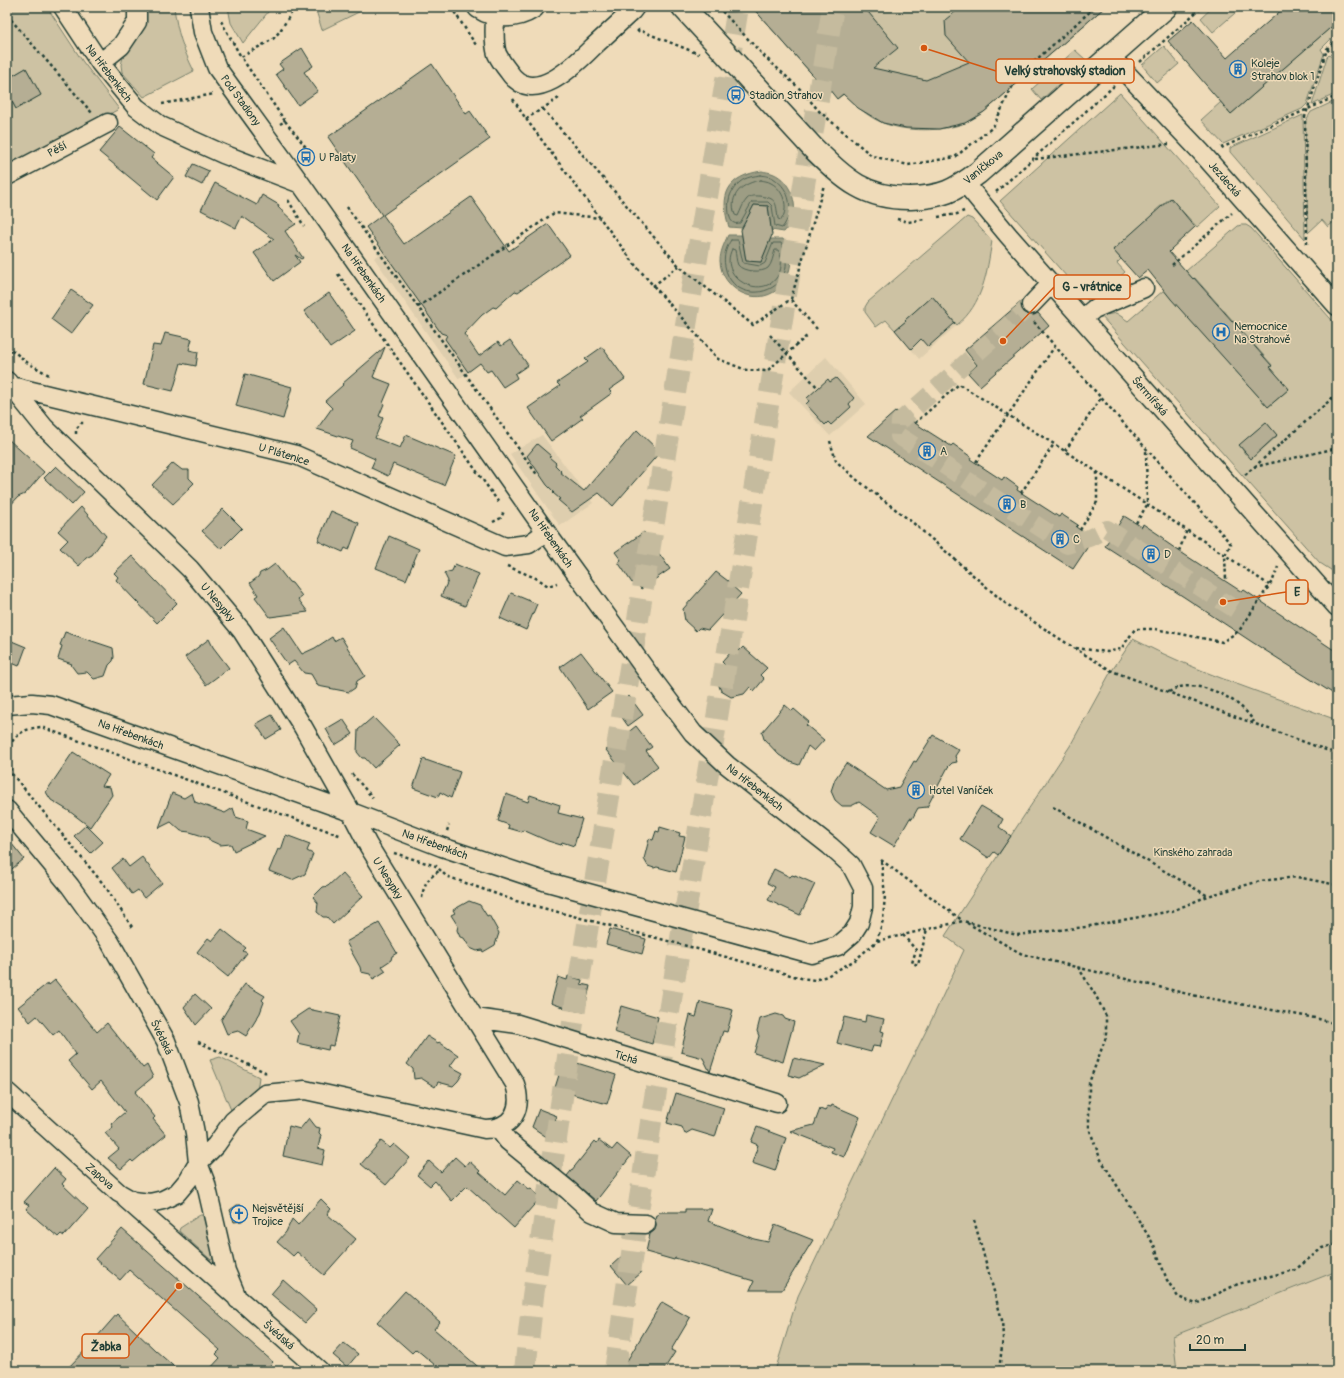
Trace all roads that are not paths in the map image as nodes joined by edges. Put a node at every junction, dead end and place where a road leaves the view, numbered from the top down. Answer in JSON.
{"nodes":[{"id":1,"x":63,"y":7,"type":"edge"},
{"id":2,"x":138,"y":7,"type":"edge"},
{"id":3,"x":199,"y":7,"type":"edge"},
{"id":4,"x":533,"y":7,"type":"edge"},
{"id":5,"x":635,"y":7,"type":"edge"},
{"id":6,"x":682,"y":7,"type":"edge"},
{"id":7,"x":1166,"y":7,"type":"edge"},
{"id":8,"x":487,"y":11,"type":"edge"},
{"id":9,"x":1110,"y":56,"type":"junction"},
{"id":10,"x":100,"y":63,"type":"junction"},
{"id":11,"x":105,"y":124,"type":"road end"},
{"id":12,"x":7,"y":176,"type":"edge"},
{"id":13,"x":964,"y":183,"type":"junction"},
{"id":14,"x":301,"y":184,"type":"junction"},
{"id":15,"x":1051,"y":284,"type":"junction"},
{"id":16,"x":1144,"y":288,"type":"dead end"},
{"id":17,"x":1337,"y":306,"type":"edge"},
{"id":18,"x":1032,"y":312,"type":"tunnel mouth"},
{"id":19,"x":1082,"y":319,"type":"junction"},
{"id":20,"x":8,"y":384,"type":"edge"},
{"id":21,"x":546,"y":532,"type":"junction"},
{"id":22,"x":1337,"y":607,"type":"edge"},
{"id":23,"x":7,"y":693,"type":"edge"},
{"id":24,"x":32,"y":703,"type":"junction"},
{"id":25,"x":7,"y":705,"type":"edge"},
{"id":26,"x":8,"y":812,"type":"edge"},
{"id":27,"x":351,"y":812,"type":"junction"},
{"id":28,"x":475,"y":1018,"type":"junction"},
{"id":29,"x":7,"y":1092,"type":"edge"},
{"id":30,"x":777,"y":1103,"type":"dead end"},
{"id":31,"x":498,"y":1128,"type":"junction"},
{"id":32,"x":198,"y":1163,"type":"junction"},
{"id":33,"x":119,"y":1193,"type":"junction"},
{"id":34,"x":646,"y":1224,"type":"dead end"},
{"id":35,"x":238,"y":1300,"type":"junction"},
{"id":36,"x":320,"y":1371,"type":"edge"}],
"edges":[{"from":1,"to":10,"type":"street","name":"Na Hřebenkách"},
{"from":2,"to":10,"type":"street"},
{"from":3,"to":14,"type":"street","name":"Pod Stadiony"},
{"from":4,"to":8,"type":"main road"},
{"from":5,"to":8,"type":"street"},
{"from":6,"to":13,"type":"main road","name":"Vaníčkova"},
{"from":7,"to":9,"type":"main road","name":"Vaníčkova"},
{"from":9,"to":13,"type":"main road","name":"Vaníčkova"},
{"from":9,"to":17,"type":"street","name":"Jezdecká"},
{"from":10,"to":14,"type":"street","name":"Na Hřebenkách"},
{"from":11,"to":12,"type":"street","name":"Pěší"},
{"from":13,"to":15,"type":"street","name":"Šermířská"},
{"from":14,"to":21,"type":"street","name":"Na Hřebenkách"},
{"from":15,"to":18,"type":"street"},
{"from":15,"to":19,"type":"street","name":"Šermířská"},
{"from":16,"to":19,"type":"street"},
{"from":19,"to":22,"type":"street","name":"Šermířská"},
{"from":20,"to":21,"type":"street","name":"U Plátenice"},
{"from":20,"to":27,"type":"street","name":"U Nesypky"},
{"from":21,"to":27,"type":"street","name":"Na Hřebenkách"},
{"from":23,"to":24,"type":"street","name":"Na Hřebenkách"},
{"from":24,"to":25,"type":"street","name":"Na Hřebenkách"},
{"from":24,"to":27,"type":"street","name":"Na Hřebenkách"},
{"from":26,"to":32,"type":"street","name":"Švédská"},
{"from":27,"to":28,"type":"street","name":"U Nesypky"},
{"from":28,"to":30,"type":"street","name":"Tichá"},
{"from":28,"to":31,"type":"street","name":"U Nesypky"},
{"from":29,"to":33,"type":"street","name":"Zapova"},
{"from":31,"to":32,"type":"street"},
{"from":31,"to":34,"type":"street"},
{"from":32,"to":33,"type":"street","name":"Zapova"},
{"from":32,"to":35,"type":"street","name":"Švédská"},
{"from":33,"to":35,"type":"street","name":"Švédská"},
{"from":35,"to":36,"type":"street","name":"Švédská"}]}
